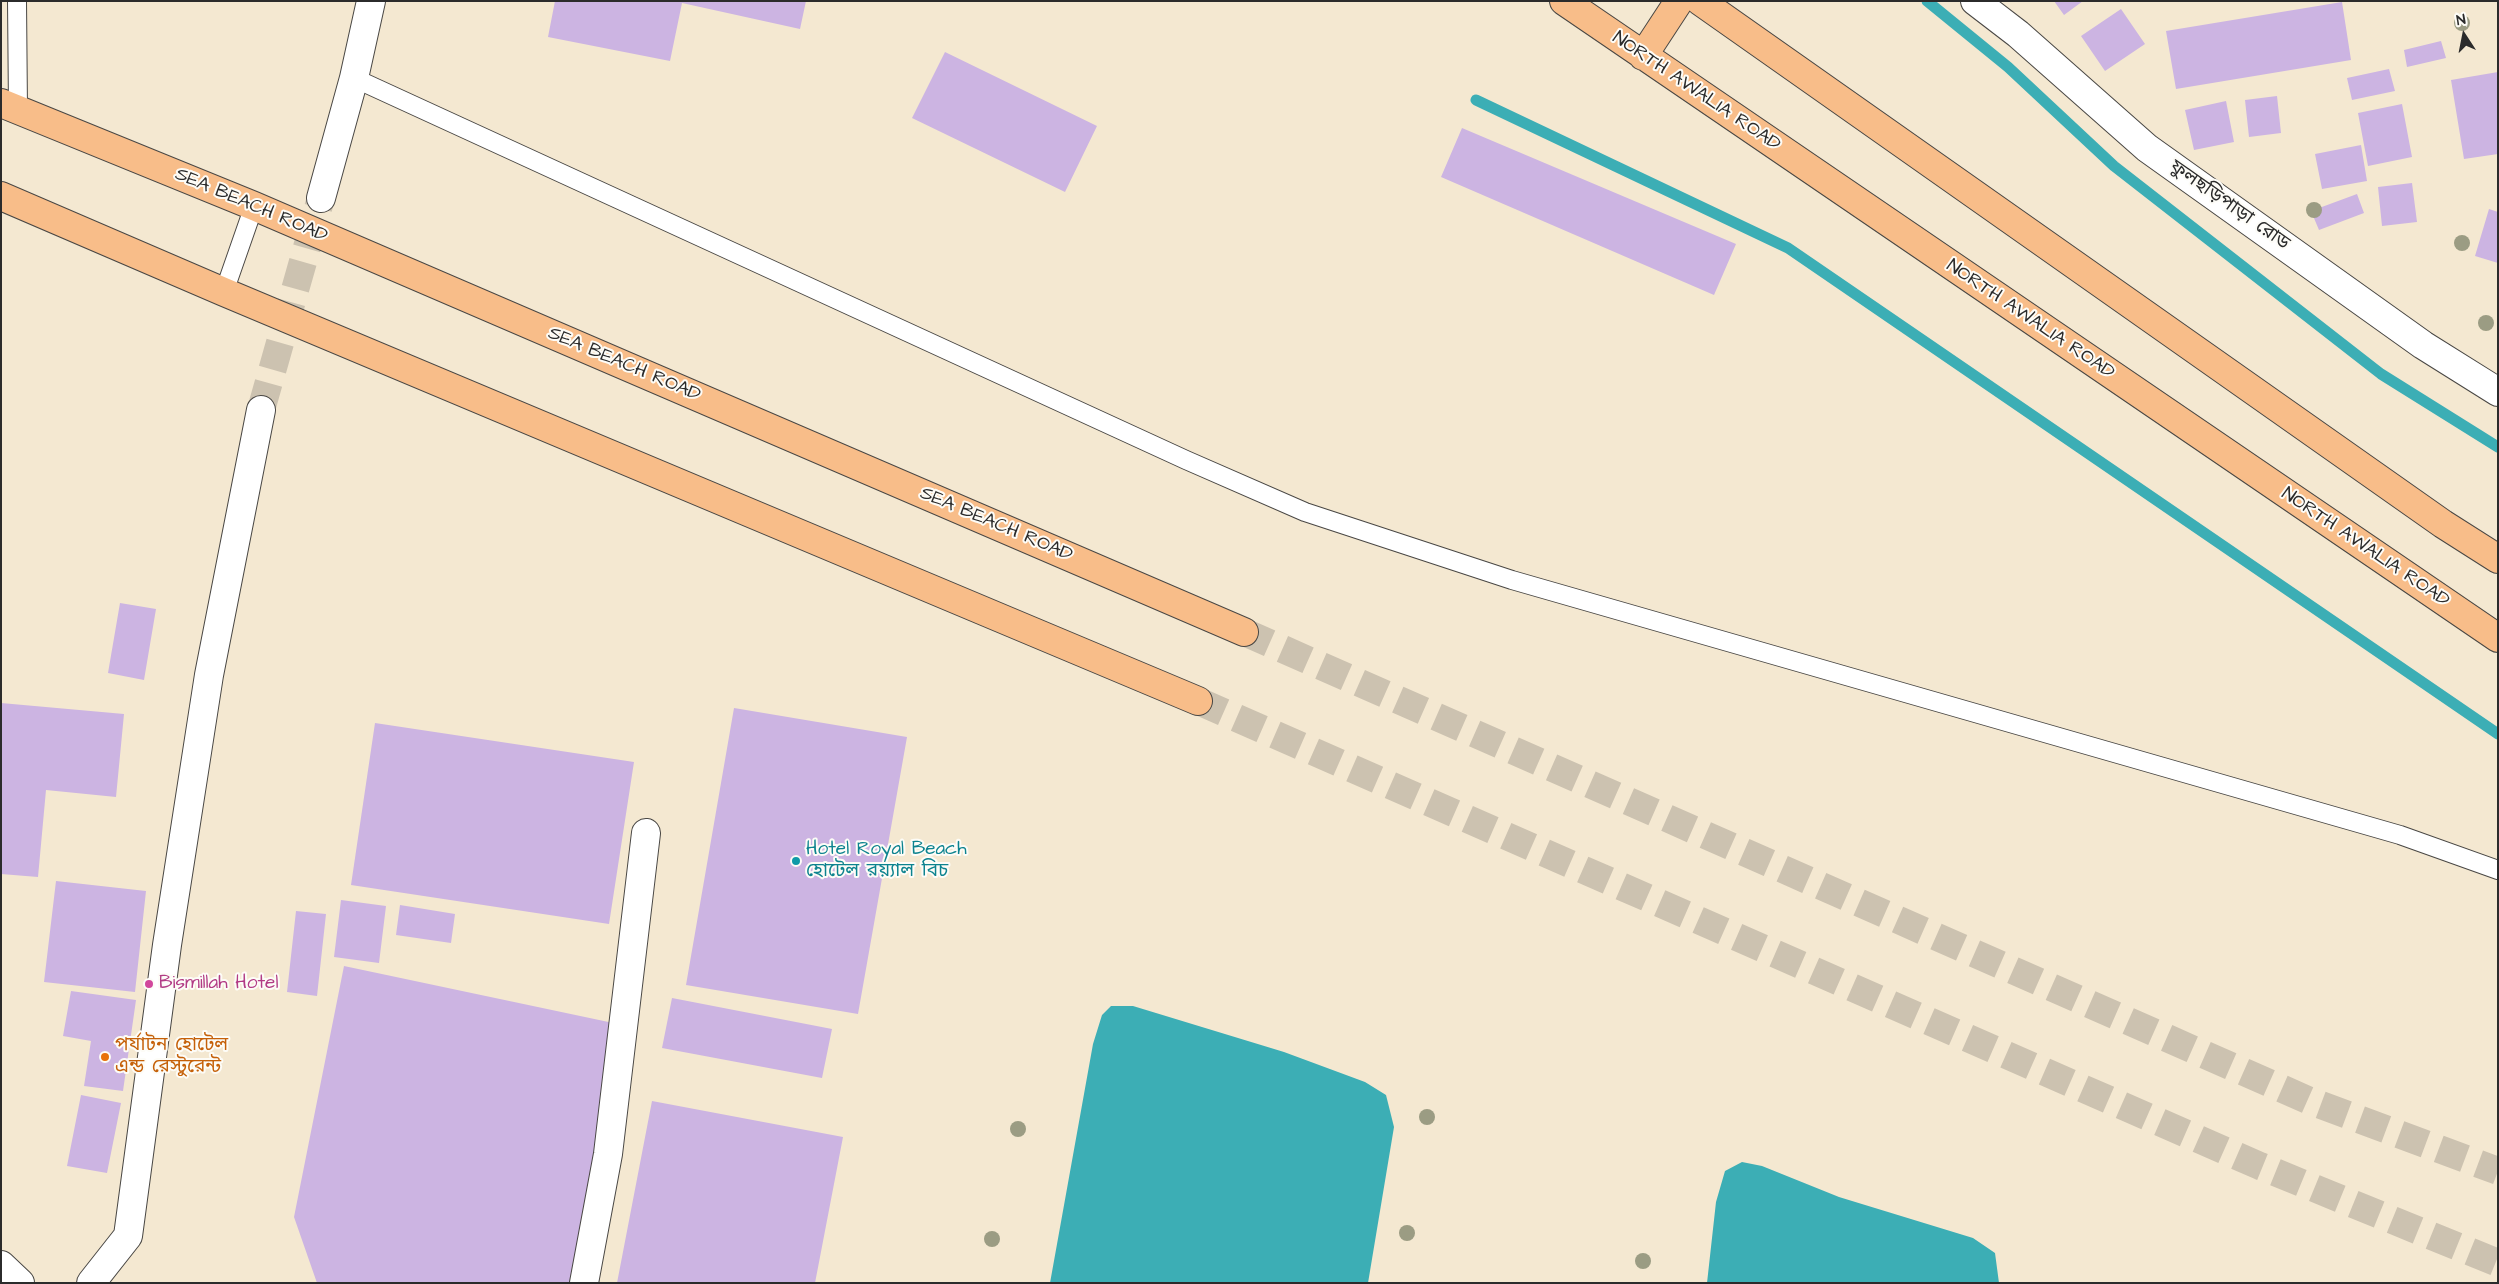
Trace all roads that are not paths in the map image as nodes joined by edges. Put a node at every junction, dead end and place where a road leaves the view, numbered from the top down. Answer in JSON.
{"nodes":[{"id":1,"x":17,"y":1,"type":"edge"},
{"id":2,"x":371,"y":1,"type":"edge"},
{"id":3,"x":1564,"y":1,"type":"edge"},
{"id":4,"x":1680,"y":1,"type":"edge"},
{"id":5,"x":1700,"y":1,"type":"edge"},
{"id":6,"x":1976,"y":1,"type":"edge"},
{"id":7,"x":1643,"y":56,"type":"junction"},
{"id":8,"x":354,"y":78,"type":"junction"},
{"id":9,"x":10,"y":106,"type":"edge"},
{"id":10,"x":1,"y":196,"type":"edge"},
{"id":11,"x":320,"y":198,"type":"tunnel mouth"},
{"id":12,"x":254,"y":206,"type":"junction"},
{"id":13,"x":224,"y":292,"type":"junction"},
{"id":14,"x":2498,"y":392,"type":"edge"},
{"id":15,"x":261,"y":410,"type":"tunnel mouth"},
{"id":16,"x":2498,"y":559,"type":"edge"},
{"id":17,"x":1244,"y":632,"type":"tunnel mouth"},
{"id":18,"x":2498,"y":638,"type":"edge"},
{"id":19,"x":1198,"y":701,"type":"tunnel mouth"},
{"id":20,"x":646,"y":833,"type":"dead end"},
{"id":21,"x":2498,"y":870,"type":"edge"},
{"id":22,"x":1,"y":1265,"type":"edge"},
{"id":23,"x":20,"y":1283,"type":"edge"},
{"id":24,"x":91,"y":1283,"type":"edge"},
{"id":25,"x":584,"y":1283,"type":"edge"}],
"edges":[{"from":1,"to":9,"type":"lane"},
{"from":2,"to":8,"type":"street"},
{"from":3,"to":7,"type":"main road","name":"NORTH AWALIA ROAD"},
{"from":4,"to":7,"type":"main road"},
{"from":5,"to":16,"type":"main road"},
{"from":6,"to":14,"type":"street","name":"ফুলছড়িপাড়া রোড"},
{"from":7,"to":18,"type":"main road","name":"NORTH AWALIA ROAD"},
{"from":8,"to":11,"type":"street"},
{"from":8,"to":21,"type":"lane"},
{"from":9,"to":12,"type":"main road","name":"SEA BEACH ROAD"},
{"from":10,"to":13,"type":"main road"},
{"from":12,"to":13,"type":"lane"},
{"from":12,"to":17,"type":"main road","name":"SEA BEACH ROAD"},
{"from":13,"to":19,"type":"main road"},
{"from":15,"to":24,"type":"street"},
{"from":20,"to":25,"type":"street"},
{"from":22,"to":23,"type":"street"}]}
